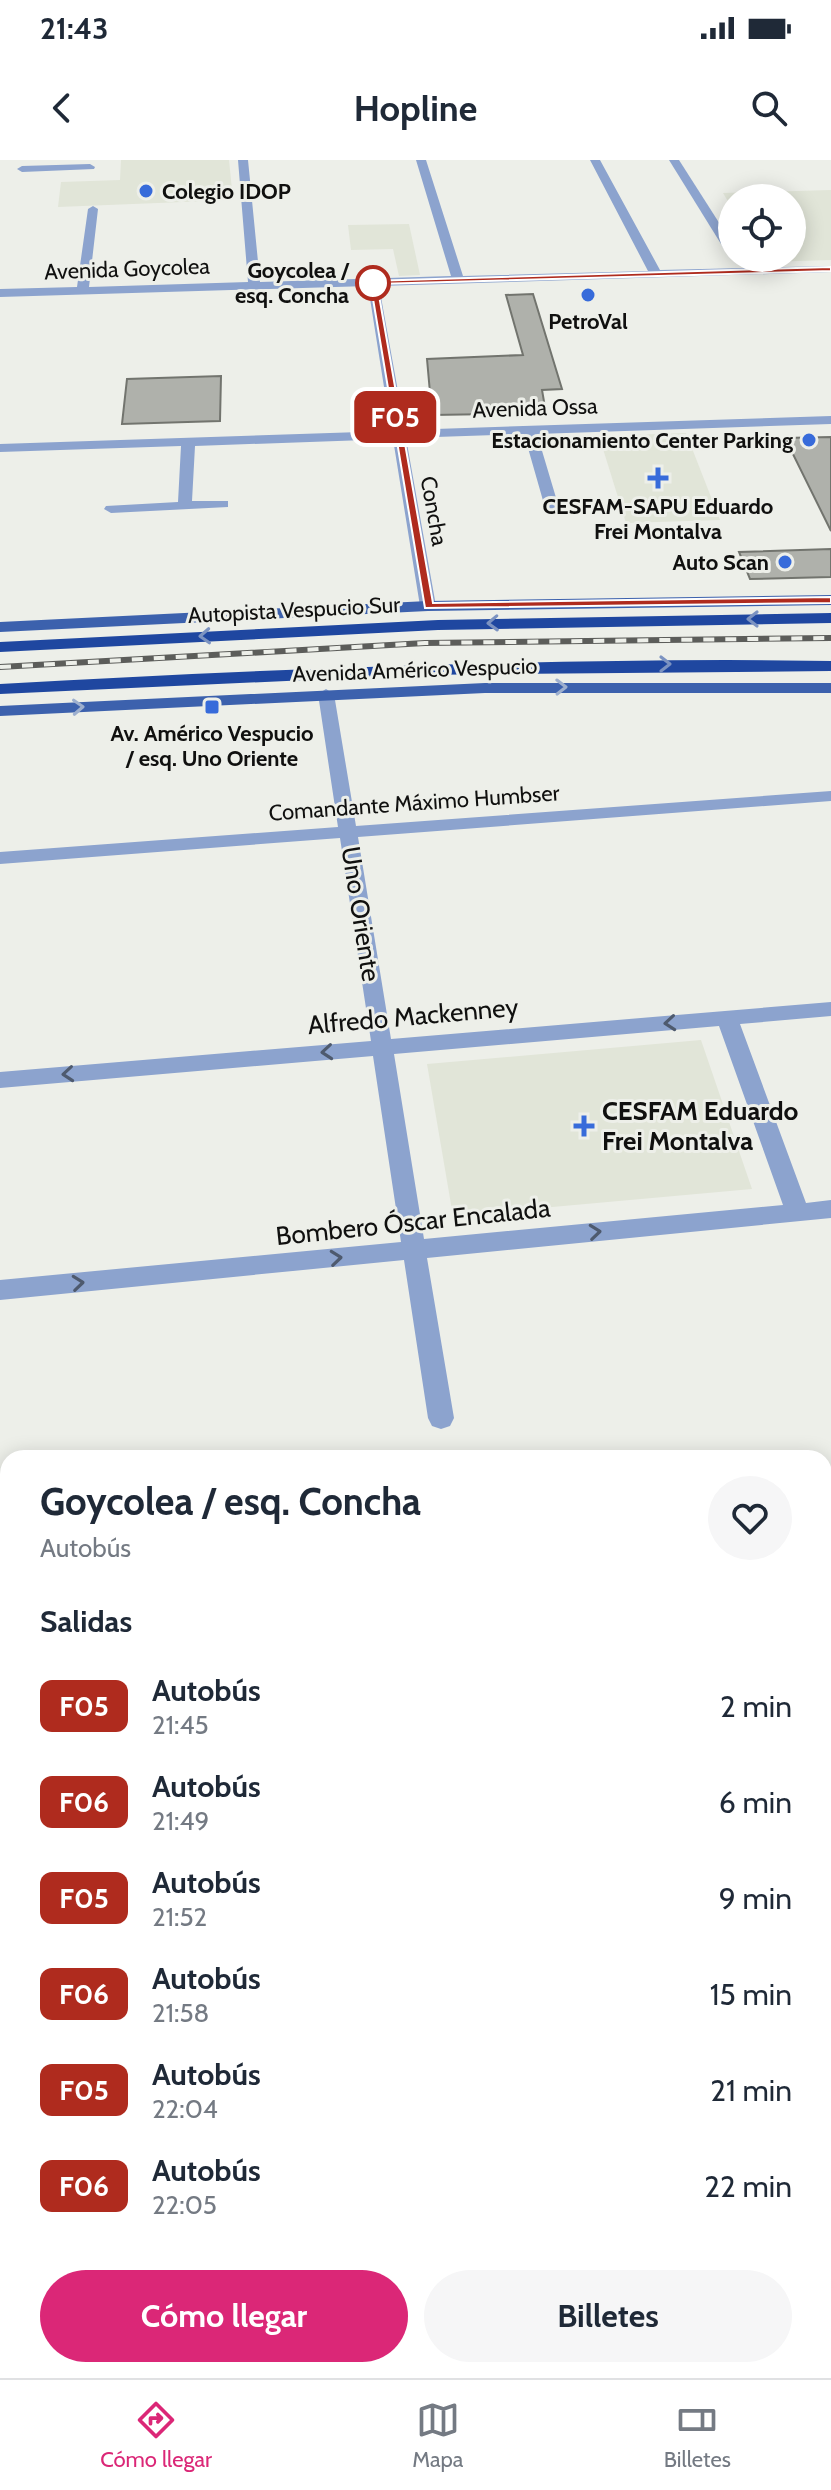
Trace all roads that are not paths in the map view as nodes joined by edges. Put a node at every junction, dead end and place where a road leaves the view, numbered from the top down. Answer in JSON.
{"nodes":[{"id":1,"x":243,"y":160,"type":"edge"},
{"id":2,"x":421,"y":160,"type":"edge"},
{"id":3,"x":595,"y":160,"type":"edge"},
{"id":4,"x":674,"y":160,"type":"edge"},
{"id":5,"x":68,"y":164,"type":"edge"},
{"id":6,"x":90,"y":167,"type":"dead end"},
{"id":7,"x":22,"y":169,"type":"dead end"},
{"id":8,"x":93,"y":209,"type":"dead end"},
{"id":9,"x":718,"y":230,"type":"edge"},
{"id":10,"x":831,"y":269,"type":"edge"},
{"id":11,"x":806,"y":270,"type":"edge"},
{"id":12,"x":744,"y":272,"type":"edge"},
{"id":13,"x":656,"y":274,"type":"junction"},
{"id":14,"x":458,"y":280,"type":"junction"},
{"id":15,"x":373,"y":282,"type":"junction"},
{"id":16,"x":254,"y":286,"type":"junction"},
{"id":17,"x":83,"y":290,"type":"junction"},
{"id":18,"x":0,"y":293,"type":"edge"},
{"id":19,"x":831,"y":420,"type":"edge"},
{"id":20,"x":529,"y":430,"type":"junction"},
{"id":21,"x":399,"y":435,"type":"junction"},
{"id":22,"x":188,"y":442,"type":"junction"},
{"id":23,"x":0,"y":448,"type":"edge"},
{"id":24,"x":223,"y":504,"type":"dead end"},
{"id":25,"x":185,"y":506,"type":"junction"},
{"id":26,"x":111,"y":509,"type":"dead end"},
{"id":27,"x":553,"y":511,"type":"dead end"},
{"id":28,"x":831,"y":600,"type":"edge"},
{"id":29,"x":428,"y":606,"type":"junction"},
{"id":30,"x":831,"y":618,"type":"edge"},
{"id":31,"x":0,"y":627,"type":"edge"},
{"id":32,"x":0,"y":647,"type":"edge"},
{"id":33,"x":831,"y":666,"type":"edge"},
{"id":34,"x":831,"y":688,"type":"edge"},
{"id":35,"x":0,"y":689,"type":"edge"},
{"id":36,"x":326,"y":694,"type":"junction"},
{"id":37,"x":0,"y":711,"type":"edge"},
{"id":38,"x":831,"y":796,"type":"edge"},
{"id":39,"x":348,"y":832,"type":"junction"},
{"id":40,"x":0,"y":858,"type":"edge"},
{"id":41,"x":831,"y":1009,"type":"edge"},
{"id":42,"x":727,"y":1018,"type":"junction"},
{"id":43,"x":382,"y":1047,"type":"junction"},
{"id":44,"x":0,"y":1080,"type":"edge"},
{"id":45,"x":831,"y":1209,"type":"edge"},
{"id":46,"x":798,"y":1213,"type":"junction"},
{"id":47,"x":415,"y":1250,"type":"junction"},
{"id":48,"x":0,"y":1290,"type":"edge"},
{"id":49,"x":441,"y":1418,"type":"dead end"}],
"edges":[{"from":1,"to":16,"type":"street"},
{"from":2,"to":14,"type":"street"},
{"from":3,"to":13,"type":"street"},
{"from":4,"to":9,"type":"street"},
{"from":5,"to":6,"type":"street"},
{"from":5,"to":7,"type":"street"},
{"from":8,"to":17,"type":"street"},
{"from":10,"to":11,"type":"street","name":"Avenida Goycolea"},
{"from":12,"to":13,"type":"street","name":"Avenida Goycolea"},
{"from":13,"to":14,"type":"street","name":"Avenida Goycolea"},
{"from":14,"to":15,"type":"street","name":"Avenida Goycolea"},
{"from":15,"to":16,"type":"street","name":"Avenida Goycolea"},
{"from":15,"to":21,"type":"street","name":"Concha"},
{"from":16,"to":17,"type":"street","name":"Avenida Goycolea"},
{"from":17,"to":18,"type":"street","name":"Avenida Goycolea"},
{"from":19,"to":20,"type":"street","name":"Avenida Ossa"},
{"from":20,"to":21,"type":"street","name":"Avenida Ossa"},
{"from":20,"to":27,"type":"street"},
{"from":21,"to":22,"type":"street","name":"Avenida Ossa"},
{"from":21,"to":29,"type":"street","name":"Concha"},
{"from":22,"to":23,"type":"street","name":"Avenida Ossa"},
{"from":22,"to":25,"type":"street"},
{"from":24,"to":25,"type":"street"},
{"from":25,"to":26,"type":"street"},
{"from":28,"to":29,"type":"main road"},
{"from":29,"to":31,"type":"main road"},
{"from":30,"to":32,"type":"highway","name":"Autopista Vespucio Sur","one_way":true},
{"from":35,"to":33,"type":"highway","one_way":true},
{"from":36,"to":34,"type":"main road","name":"Avenida Américo Vespucio","one_way":true},
{"from":37,"to":36,"type":"main road","name":"Avenida Américo Vespucio","one_way":true},
{"from":36,"to":39,"type":"street","name":"Uno Oriente"},
{"from":38,"to":39,"type":"street","name":"Comandante Máximo Humbser"},
{"from":39,"to":40,"type":"street","name":"Comandante Máximo Humbser"},
{"from":39,"to":43,"type":"street","name":"Uno Oriente"},
{"from":41,"to":42,"type":"street","name":"Alfredo Mackenney"},
{"from":42,"to":43,"type":"street","name":"Alfredo Mackenney","one_way":true},
{"from":42,"to":46,"type":"street"},
{"from":43,"to":44,"type":"street","name":"Alfredo Mackenney","one_way":true},
{"from":43,"to":47,"type":"street","name":"Uno Oriente"},
{"from":45,"to":46,"type":"street","name":"Bombero Óscar Encalada"},
{"from":47,"to":46,"type":"street","name":"Bombero Óscar Encalada","one_way":true},
{"from":48,"to":47,"type":"street","name":"Bombero Óscar Encalada","one_way":true},
{"from":47,"to":49,"type":"street","name":"Uno Oriente"}]}
